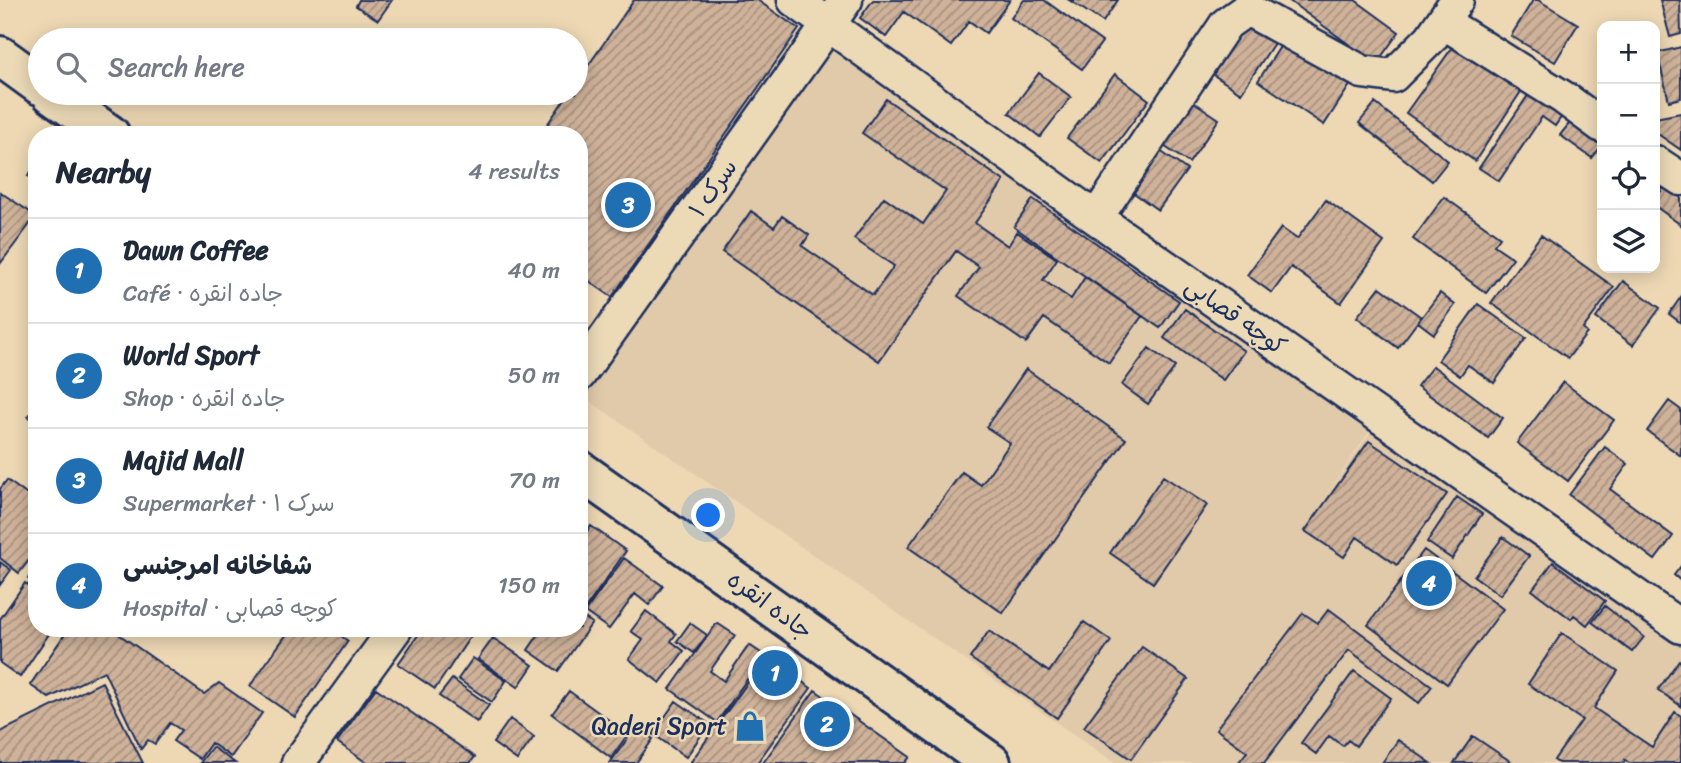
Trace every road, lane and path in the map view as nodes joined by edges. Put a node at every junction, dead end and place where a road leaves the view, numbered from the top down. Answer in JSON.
{"nodes":[{"id":1,"x":794,"y":0,"type":"edge"},
{"id":2,"x":1450,"y":11,"type":"edge"},
{"id":3,"x":837,"y":13,"type":"edge"},
{"id":4,"x":0,"y":56,"type":"edge"},
{"id":5,"x":28,"y":76,"type":"edge"},
{"id":6,"x":68,"y":105,"type":"edge"},
{"id":7,"x":1597,"y":122,"type":"edge"},
{"id":8,"x":97,"y":126,"type":"edge"},
{"id":9,"x":1660,"y":165,"type":"edge"},
{"id":10,"x":1681,"y":179,"type":"edge"},
{"id":11,"x":1096,"y":218,"type":"junction"},
{"id":12,"x":588,"y":363,"type":"edge"},
{"id":13,"x":588,"y":476,"type":"edge"},
{"id":14,"x":1681,"y":627,"type":"edge"},
{"id":15,"x":389,"y":637,"type":"edge"},
{"id":16,"x":975,"y":752,"type":"edge"},
{"id":17,"x":298,"y":763,"type":"edge"}],
"edges":[{"from":1,"to":3,"type":"street","name":"کوچه قصابی"},
{"from":2,"to":7,"type":"street"},
{"from":2,"to":11,"type":"street"},
{"from":3,"to":11,"type":"street","name":"کوچه قصابی"},
{"from":3,"to":12,"type":"street","name":"سرک ۱"},
{"from":4,"to":5,"type":"main road"},
{"from":6,"to":8,"type":"main road"},
{"from":9,"to":10,"type":"street"},
{"from":11,"to":14,"type":"street","name":"کوچه قصابی"},
{"from":13,"to":16,"type":"main road","name":"جاده انقره"},
{"from":15,"to":17,"type":"street"}]}
